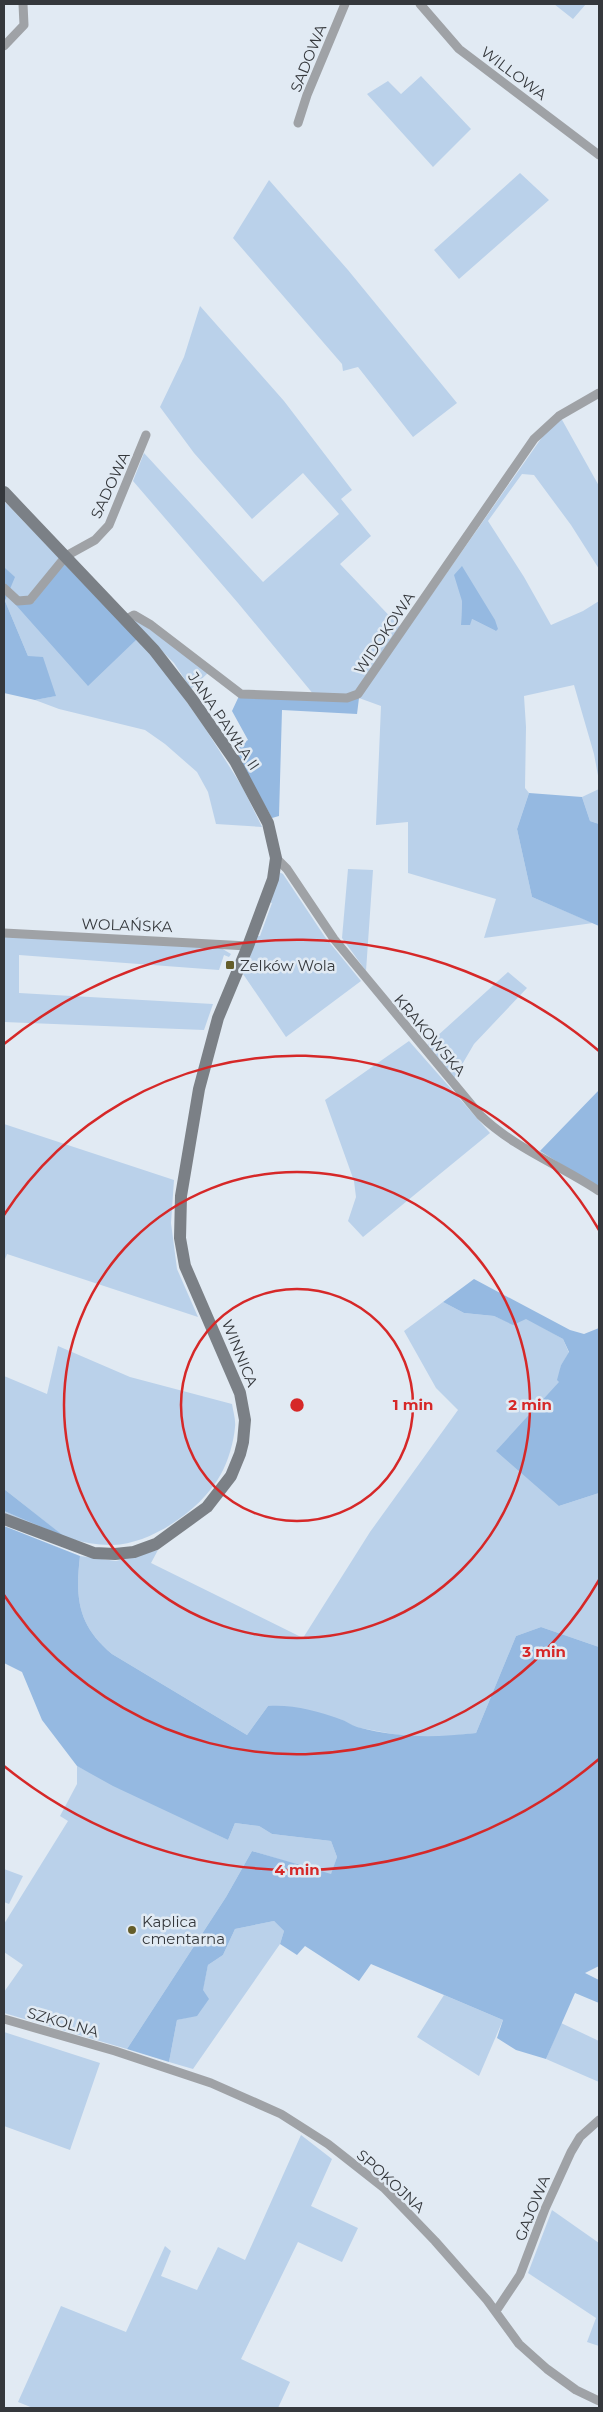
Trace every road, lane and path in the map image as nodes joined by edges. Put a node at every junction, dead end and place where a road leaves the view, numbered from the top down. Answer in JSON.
{"nodes":[{"id":1,"x":23,"y":4,"type":"edge"},
{"id":2,"x":345,"y":4,"type":"edge"},
{"id":3,"x":420,"y":4,"type":"edge"},
{"id":4,"x":4,"y":46,"type":"edge"},
{"id":5,"x":298,"y":123,"type":"dead end"},
{"id":6,"x":599,"y":155,"type":"edge"},
{"id":7,"x":599,"y":392,"type":"edge"},
{"id":8,"x":146,"y":435,"type":"dead end"},
{"id":9,"x":4,"y":492,"type":"edge"},
{"id":10,"x":66,"y":556,"type":"junction"},
{"id":11,"x":4,"y":588,"type":"edge"},
{"id":12,"x":125,"y":620,"type":"junction"},
{"id":13,"x":276,"y":858,"type":"junction"},
{"id":14,"x":4,"y":933,"type":"edge"},
{"id":15,"x":248,"y":946,"type":"junction"},
{"id":16,"x":218,"y":1018,"type":"joint"},
{"id":17,"x":599,"y":1191,"type":"edge"},
{"id":18,"x":4,"y":1519,"type":"edge"},
{"id":19,"x":4,"y":2019,"type":"edge"},
{"id":20,"x":115,"y":2051,"type":"joint"},
{"id":21,"x":599,"y":2120,"type":"edge"},
{"id":22,"x":496,"y":2311,"type":"junction"},
{"id":23,"x":599,"y":2401,"type":"edge"}],
"edges":[{"from":1,"to":4,"type":"street"},
{"from":2,"to":5,"type":"street","name":"SADOWA"},
{"from":3,"to":6,"type":"street","name":"WILLOWA"},
{"from":7,"to":12,"type":"street","name":"WIDOKOWA"},
{"from":8,"to":10,"type":"street","name":"SADOWA"},
{"from":9,"to":10,"type":"street","name":"JANA PAWŁA II"},
{"from":10,"to":11,"type":"street"},
{"from":10,"to":12,"type":"street","name":"JANA PAWŁA II"},
{"from":12,"to":13,"type":"street","name":"JANA PAWŁA II"},
{"from":13,"to":15,"type":"street","name":"JANA PAWŁA II"},
{"from":13,"to":17,"type":"street","name":"KRAKOWSKA"},
{"from":14,"to":15,"type":"street","name":"WOLAŃSKA"},
{"from":15,"to":16,"type":"street","name":"JANA PAWŁA II"},
{"from":16,"to":18,"type":"street","name":"WINNICA"},
{"from":19,"to":20,"type":"street","name":"SZKOLNA"},
{"from":20,"to":22,"type":"street","name":"SPOKOJNA"},
{"from":21,"to":22,"type":"street","name":"GAJOWA"},
{"from":22,"to":23,"type":"street","name":"SPOKOJNA"}]}
